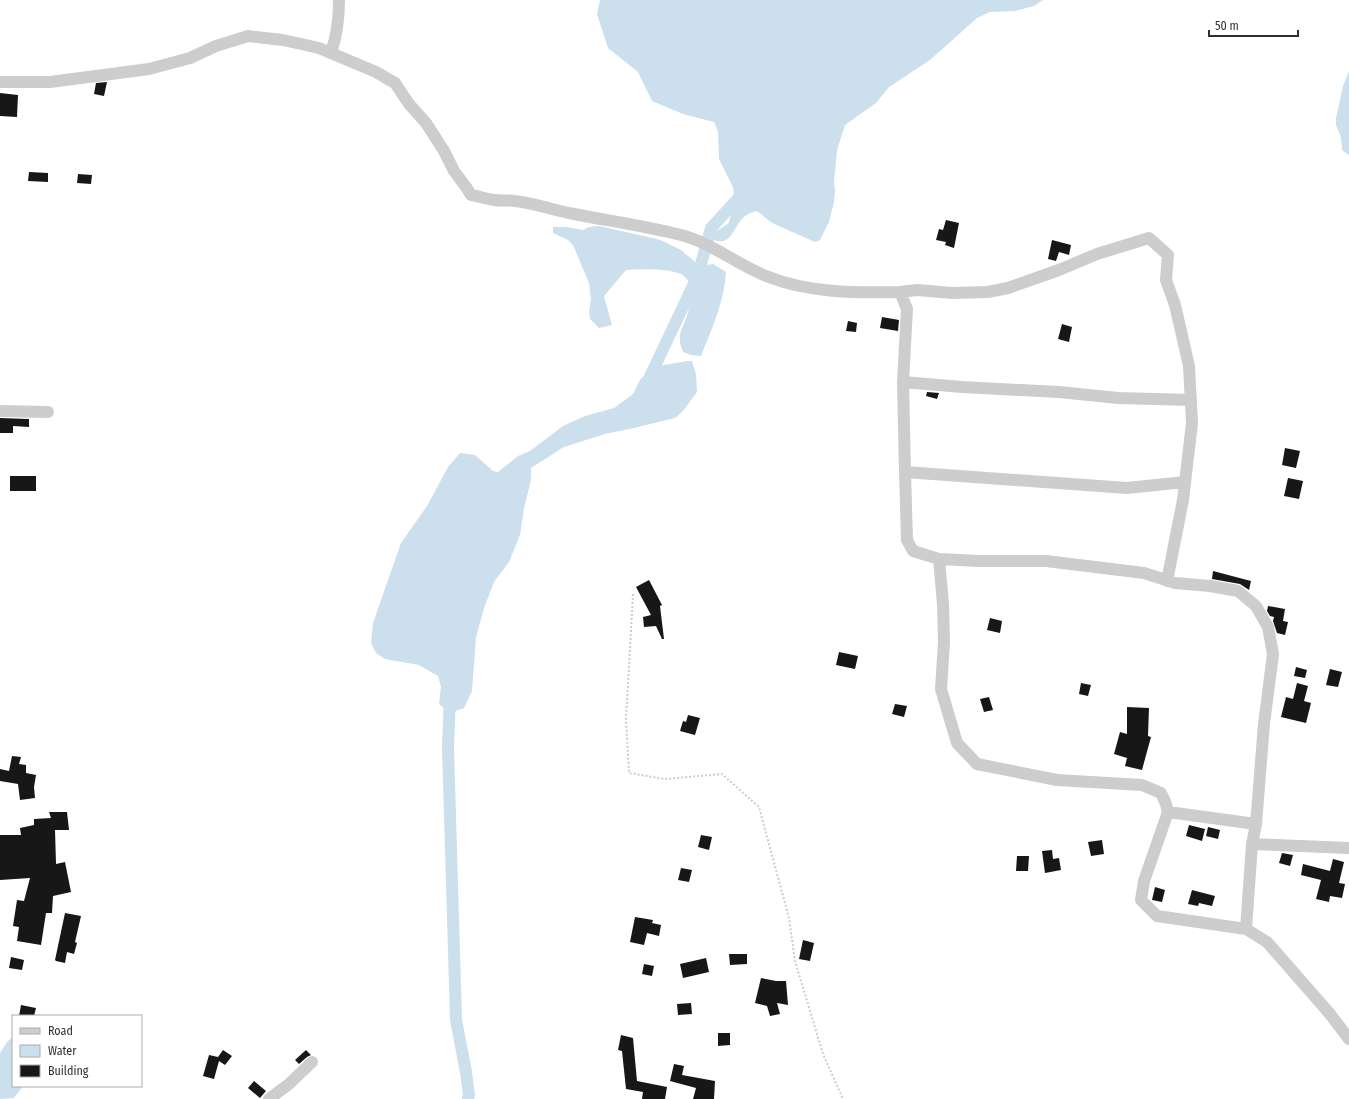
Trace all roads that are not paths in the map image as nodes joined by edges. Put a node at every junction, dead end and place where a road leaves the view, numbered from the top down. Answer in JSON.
{"nodes":[{"id":1,"x":339,"y":0,"type":"edge"},
{"id":2,"x":331,"y":53,"type":"junction"},
{"id":3,"x":0,"y":82,"type":"edge"},
{"id":4,"x":900,"y":292,"type":"junction"},
{"id":5,"x":903,"y":382,"type":"junction"},
{"id":6,"x":1191,"y":400,"type":"junction"},
{"id":7,"x":0,"y":411,"type":"edge"},
{"id":8,"x":48,"y":412,"type":"dead end"},
{"id":9,"x":905,"y":472,"type":"junction"},
{"id":10,"x":1185,"y":482,"type":"junction"},
{"id":11,"x":939,"y":559,"type":"junction"},
{"id":12,"x":1167,"y":581,"type":"junction"},
{"id":13,"x":1168,"y":812,"type":"junction"},
{"id":14,"x":1256,"y":824,"type":"junction"},
{"id":15,"x":1252,"y":844,"type":"junction"},
{"id":16,"x":1349,"y":848,"type":"edge"},
{"id":17,"x":1246,"y":929,"type":"junction"},
{"id":18,"x":1349,"y":1039,"type":"edge"},
{"id":19,"x":312,"y":1062,"type":"dead end"},
{"id":20,"x":270,"y":1099,"type":"edge"}],
"edges":[{"from":1,"to":2,"type":"street"},
{"from":2,"to":3,"type":"street"},
{"from":2,"to":4,"type":"street"},
{"from":4,"to":5,"type":"street"},
{"from":4,"to":6,"type":"street"},
{"from":5,"to":6,"type":"street"},
{"from":5,"to":9,"type":"street"},
{"from":6,"to":10,"type":"street"},
{"from":7,"to":8,"type":"street"},
{"from":9,"to":10,"type":"street"},
{"from":9,"to":11,"type":"street"},
{"from":10,"to":12,"type":"street"},
{"from":11,"to":12,"type":"street"},
{"from":11,"to":13,"type":"street"},
{"from":12,"to":14,"type":"street"},
{"from":13,"to":14,"type":"street"},
{"from":13,"to":17,"type":"street"},
{"from":14,"to":15,"type":"street"},
{"from":15,"to":16,"type":"street"},
{"from":15,"to":17,"type":"street"},
{"from":17,"to":18,"type":"street"},
{"from":19,"to":20,"type":"street"}]}
